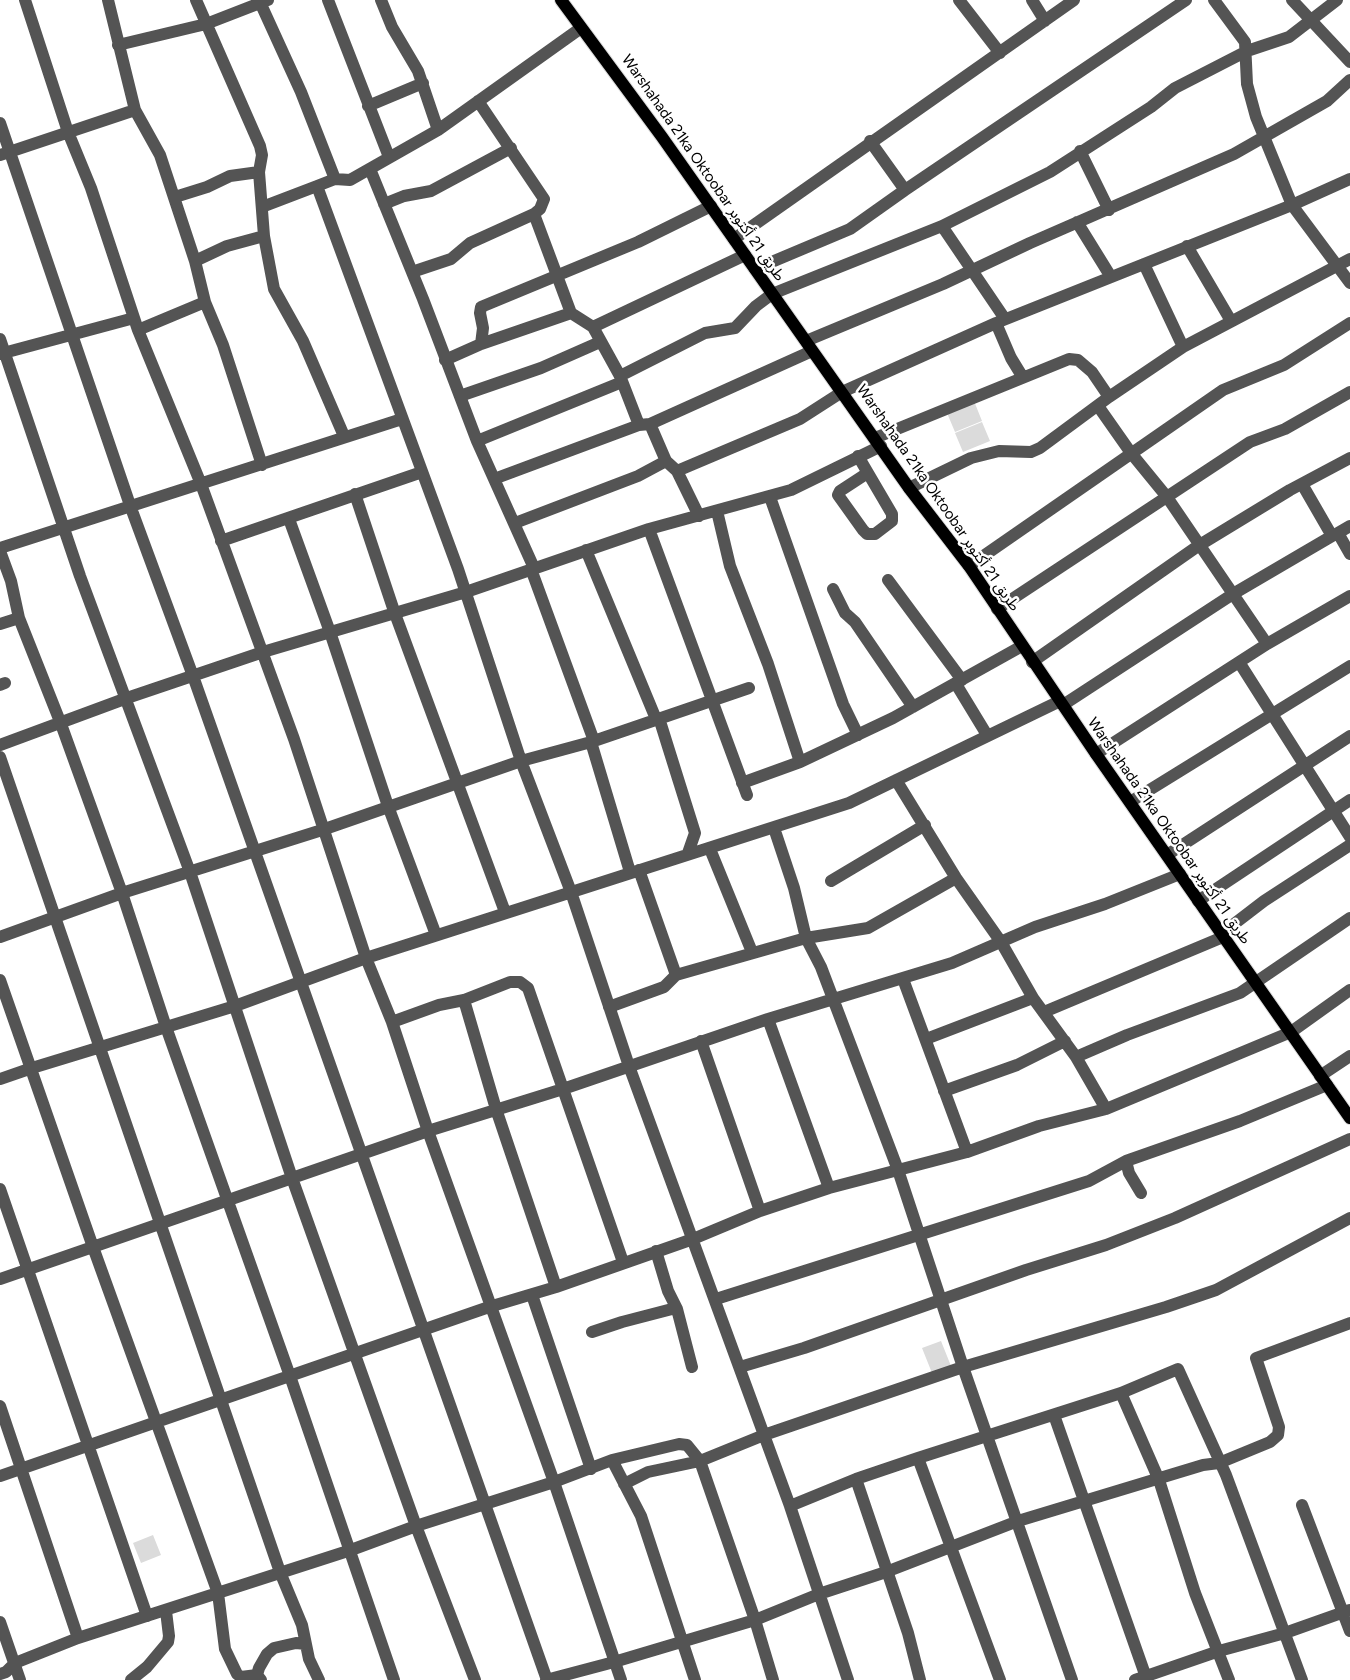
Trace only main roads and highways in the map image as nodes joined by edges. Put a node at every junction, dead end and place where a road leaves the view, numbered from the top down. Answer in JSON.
{"nodes":[{"id":1,"x":562,"y":0,"type":"edge"},
{"id":2,"x":1350,"y":1118,"type":"edge"}],
"edges":[{"from":1,"to":2,"type":"main road","name":"Warshahada 21ka Oktoobar طريق 21 أكتوبر"}]}
